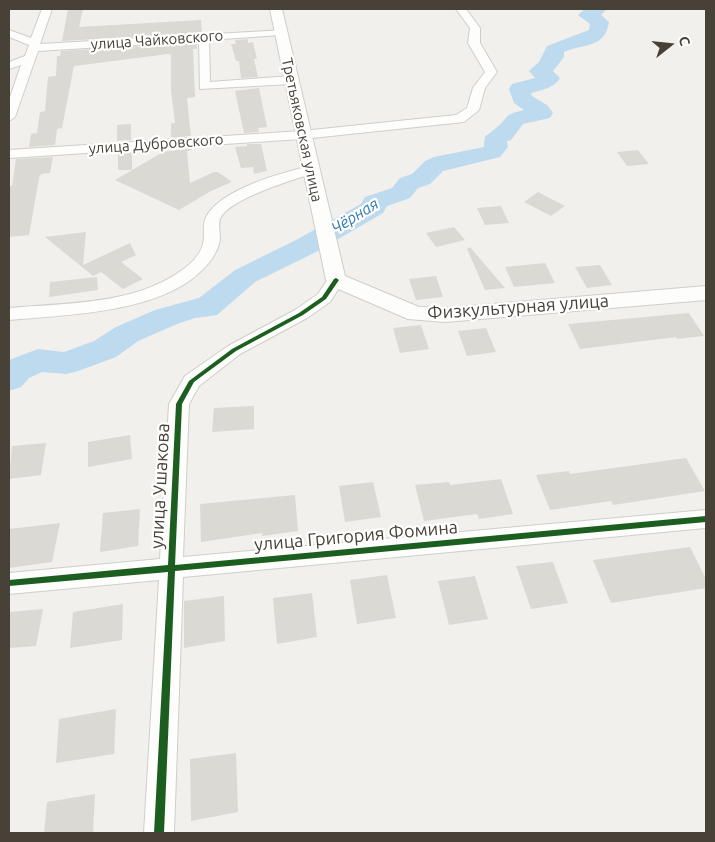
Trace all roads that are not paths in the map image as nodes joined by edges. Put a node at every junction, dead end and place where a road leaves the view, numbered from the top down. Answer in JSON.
{"nodes":[{"id":1,"x":47,"y":9,"type":"edge"},
{"id":2,"x":276,"y":9,"type":"edge"},
{"id":3,"x":461,"y":9,"type":"edge"},
{"id":4,"x":281,"y":32,"type":"junction"},
{"id":5,"x":9,"y":33,"type":"edge"},
{"id":6,"x":204,"y":37,"type":"junction"},
{"id":7,"x":33,"y":50,"type":"junction"},
{"id":8,"x":9,"y":66,"type":"edge"},
{"id":9,"x":291,"y":80,"type":"junction"},
{"id":10,"x":9,"y":117,"type":"edge"},
{"id":11,"x":302,"y":134,"type":"junction"},
{"id":12,"x":9,"y":154,"type":"edge"},
{"id":13,"x":310,"y":170,"type":"junction"},
{"id":14,"x":335,"y":274,"type":"junction"},
{"id":15,"x":706,"y":293,"type":"edge"},
{"id":16,"x":9,"y":314,"type":"edge"},
{"id":17,"x":706,"y":519,"type":"edge"},
{"id":18,"x":170,"y":568,"type":"junction"},
{"id":19,"x":9,"y":583,"type":"edge"},
{"id":20,"x":159,"y":833,"type":"edge"}],
"edges":[{"from":1,"to":7,"type":"street"},
{"from":2,"to":4,"type":"street","name":"Третьяковская улица"},
{"from":3,"to":11,"type":"street","name":"улица Дубровского"},
{"from":4,"to":6,"type":"street","name":"улица Чайковского"},
{"from":4,"to":9,"type":"street","name":"Третьяковская улица"},
{"from":5,"to":7,"type":"street","name":"улица Чайковского"},
{"from":6,"to":7,"type":"street","name":"улица Чайковского"},
{"from":6,"to":9,"type":"street"},
{"from":7,"to":8,"type":"street"},
{"from":7,"to":10,"type":"street"},
{"from":9,"to":11,"type":"street","name":"Третьяковская улица"},
{"from":11,"to":12,"type":"street","name":"улица Дубровского"},
{"from":11,"to":13,"type":"street","name":"Третьяковская улица"},
{"from":13,"to":14,"type":"street","name":"Третьяковская улица"},
{"from":13,"to":16,"type":"street"},
{"from":14,"to":15,"type":"street","name":"Физкультурная улица"},
{"from":14,"to":18,"type":"street","name":"улица Ушакова"},
{"from":17,"to":18,"type":"street","name":"улица Григория Фомина"},
{"from":18,"to":19,"type":"street","name":"улица Григория Фомина"},
{"from":18,"to":20,"type":"street","name":"улица Ушакова"}]}
